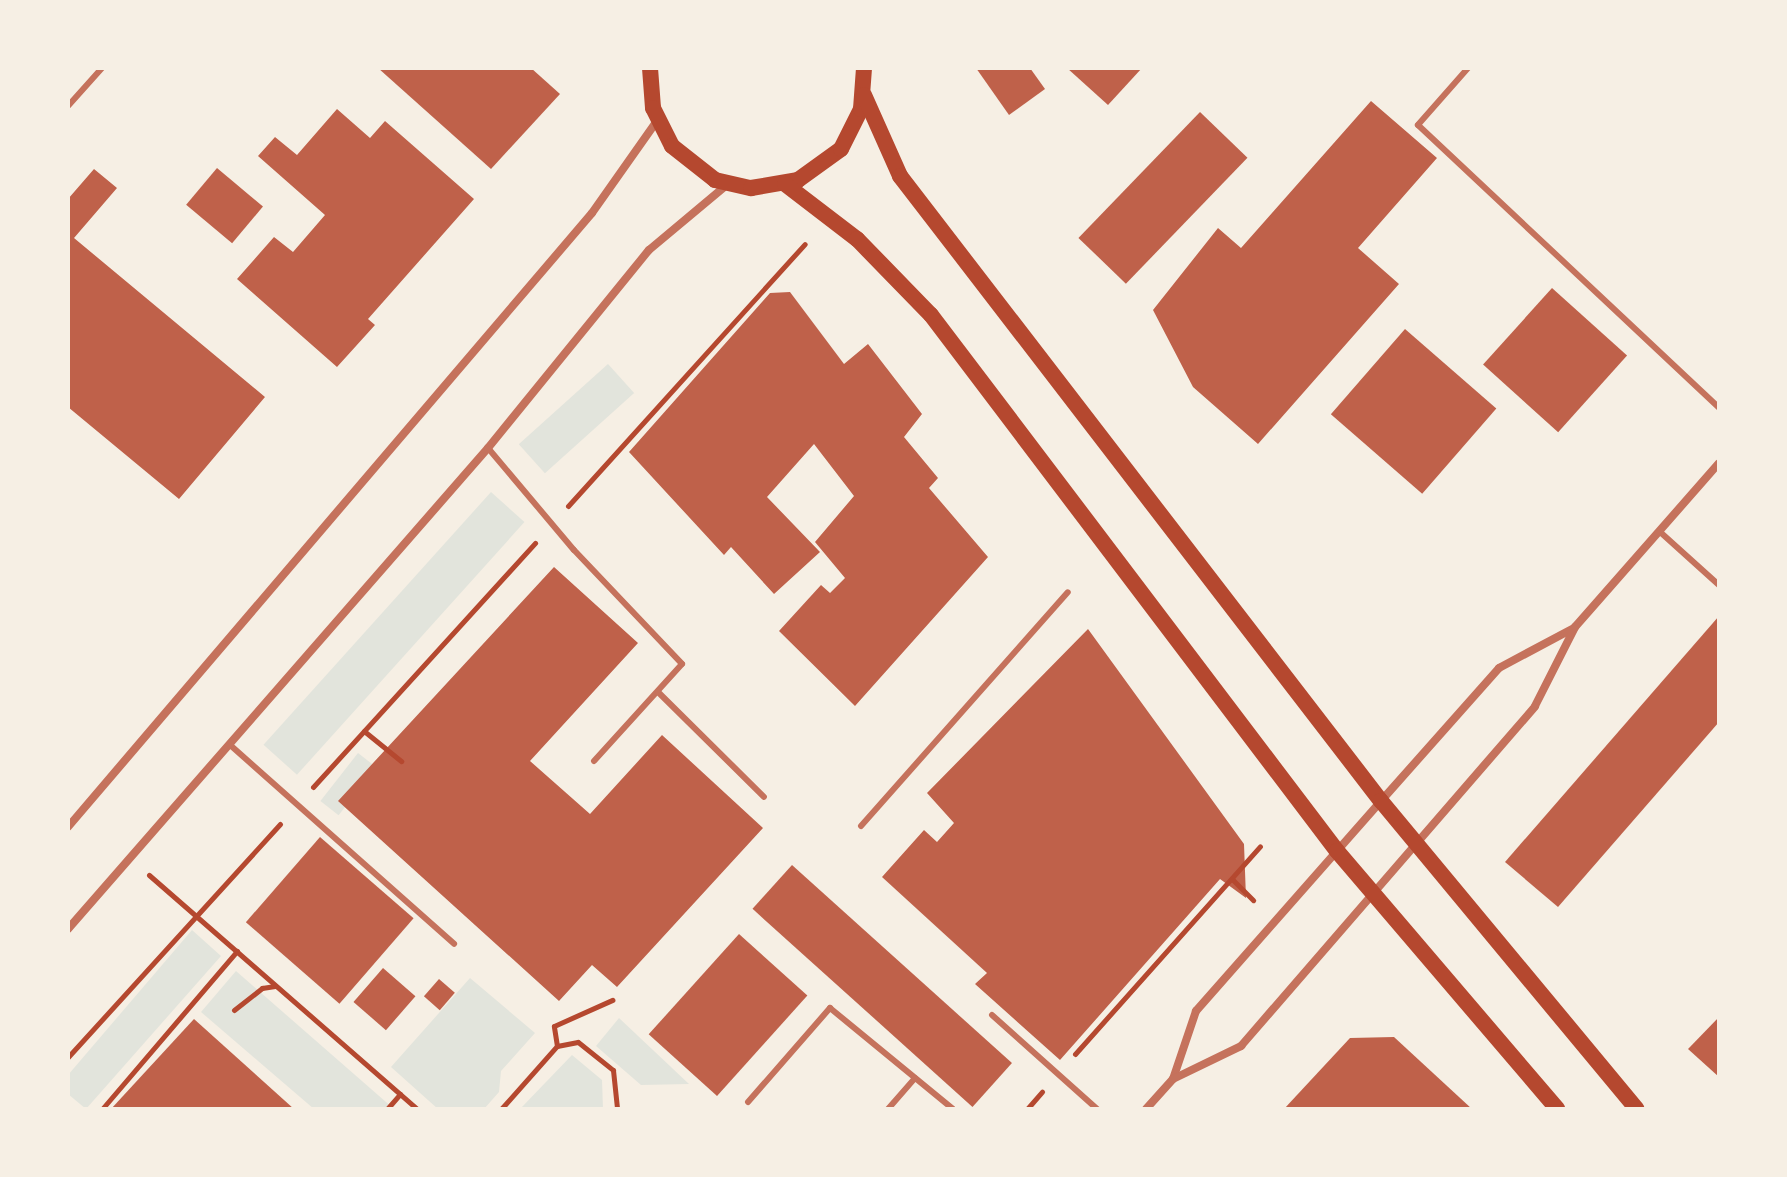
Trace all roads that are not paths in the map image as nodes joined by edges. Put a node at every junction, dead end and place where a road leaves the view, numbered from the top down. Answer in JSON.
{"nodes":[{"id":1,"x":102,"y":68,"type":"edge"},
{"id":2,"x":864,"y":68,"type":"edge"},
{"id":3,"x":1468,"y":68,"type":"edge"},
{"id":4,"x":647,"y":72,"type":"edge"},
{"id":5,"x":864,"y":95,"type":"junction"},
{"id":6,"x":68,"y":106,"type":"edge"},
{"id":7,"x":657,"y":121,"type":"junction"},
{"id":8,"x":729,"y":184,"type":"junction"},
{"id":9,"x":785,"y":184,"type":"junction"},
{"id":10,"x":1719,"y":408,"type":"edge"},
{"id":11,"x":488,"y":448,"type":"junction"},
{"id":12,"x":1719,"y":463,"type":"edge"},
{"id":13,"x":1659,"y":531,"type":"junction"},
{"id":14,"x":1719,"y":585,"type":"edge"},
{"id":15,"x":1068,"y":592,"type":"dead end"},
{"id":16,"x":1575,"y":627,"type":"junction"},
{"id":17,"x":658,"y":692,"type":"junction"},
{"id":18,"x":229,"y":744,"type":"junction"},
{"id":19,"x":594,"y":761,"type":"dead end"},
{"id":20,"x":764,"y":797,"type":"dead end"},
{"id":21,"x":1381,"y":801,"type":"junction"},
{"id":22,"x":861,"y":826,"type":"dead end"},
{"id":23,"x":68,"y":827,"type":"edge"},
{"id":24,"x":1417,"y":845,"type":"junction"},
{"id":25,"x":1337,"y":851,"type":"junction"},
{"id":26,"x":1374,"y":894,"type":"junction"},
{"id":27,"x":68,"y":929,"type":"edge"},
{"id":28,"x":454,"y":944,"type":"dead end"},
{"id":29,"x":992,"y":1015,"type":"dead end"},
{"id":30,"x":915,"y":1078,"type":"junction"},
{"id":31,"x":1173,"y":1079,"type":"junction"},
{"id":32,"x":748,"y":1102,"type":"dead end"},
{"id":33,"x":888,"y":1109,"type":"edge"},
{"id":34,"x":953,"y":1109,"type":"edge"},
{"id":35,"x":1097,"y":1109,"type":"edge"},
{"id":36,"x":1146,"y":1109,"type":"edge"},
{"id":37,"x":1557,"y":1109,"type":"edge"},
{"id":38,"x":1637,"y":1109,"type":"edge"}],
"edges":[{"from":1,"to":6,"type":"lane"},
{"from":2,"to":5,"type":"main road"},
{"from":3,"to":10,"type":"lane"},
{"from":4,"to":7,"type":"main road"},
{"from":5,"to":9,"type":"main road"},
{"from":5,"to":21,"type":"main road"},
{"from":7,"to":8,"type":"main road"},
{"from":7,"to":23,"type":"street"},
{"from":8,"to":9,"type":"main road"},
{"from":8,"to":11,"type":"street"},
{"from":9,"to":25,"type":"main road"},
{"from":11,"to":17,"type":"lane"},
{"from":11,"to":18,"type":"street"},
{"from":12,"to":13,"type":"street"},
{"from":13,"to":14,"type":"lane"},
{"from":13,"to":16,"type":"street"},
{"from":15,"to":22,"type":"lane"},
{"from":16,"to":21,"type":"street"},
{"from":16,"to":24,"type":"street"},
{"from":17,"to":19,"type":"lane"},
{"from":17,"to":20,"type":"lane"},
{"from":18,"to":27,"type":"street"},
{"from":18,"to":28,"type":"lane"},
{"from":21,"to":24,"type":"main road"},
{"from":21,"to":25,"type":"street"},
{"from":24,"to":26,"type":"street"},
{"from":24,"to":38,"type":"main road"},
{"from":25,"to":26,"type":"main road"},
{"from":25,"to":31,"type":"street"},
{"from":26,"to":31,"type":"street"},
{"from":26,"to":37,"type":"main road"},
{"from":29,"to":35,"type":"lane"},
{"from":30,"to":32,"type":"lane"},
{"from":30,"to":33,"type":"lane"},
{"from":30,"to":34,"type":"lane"},
{"from":31,"to":36,"type":"street"}]}
